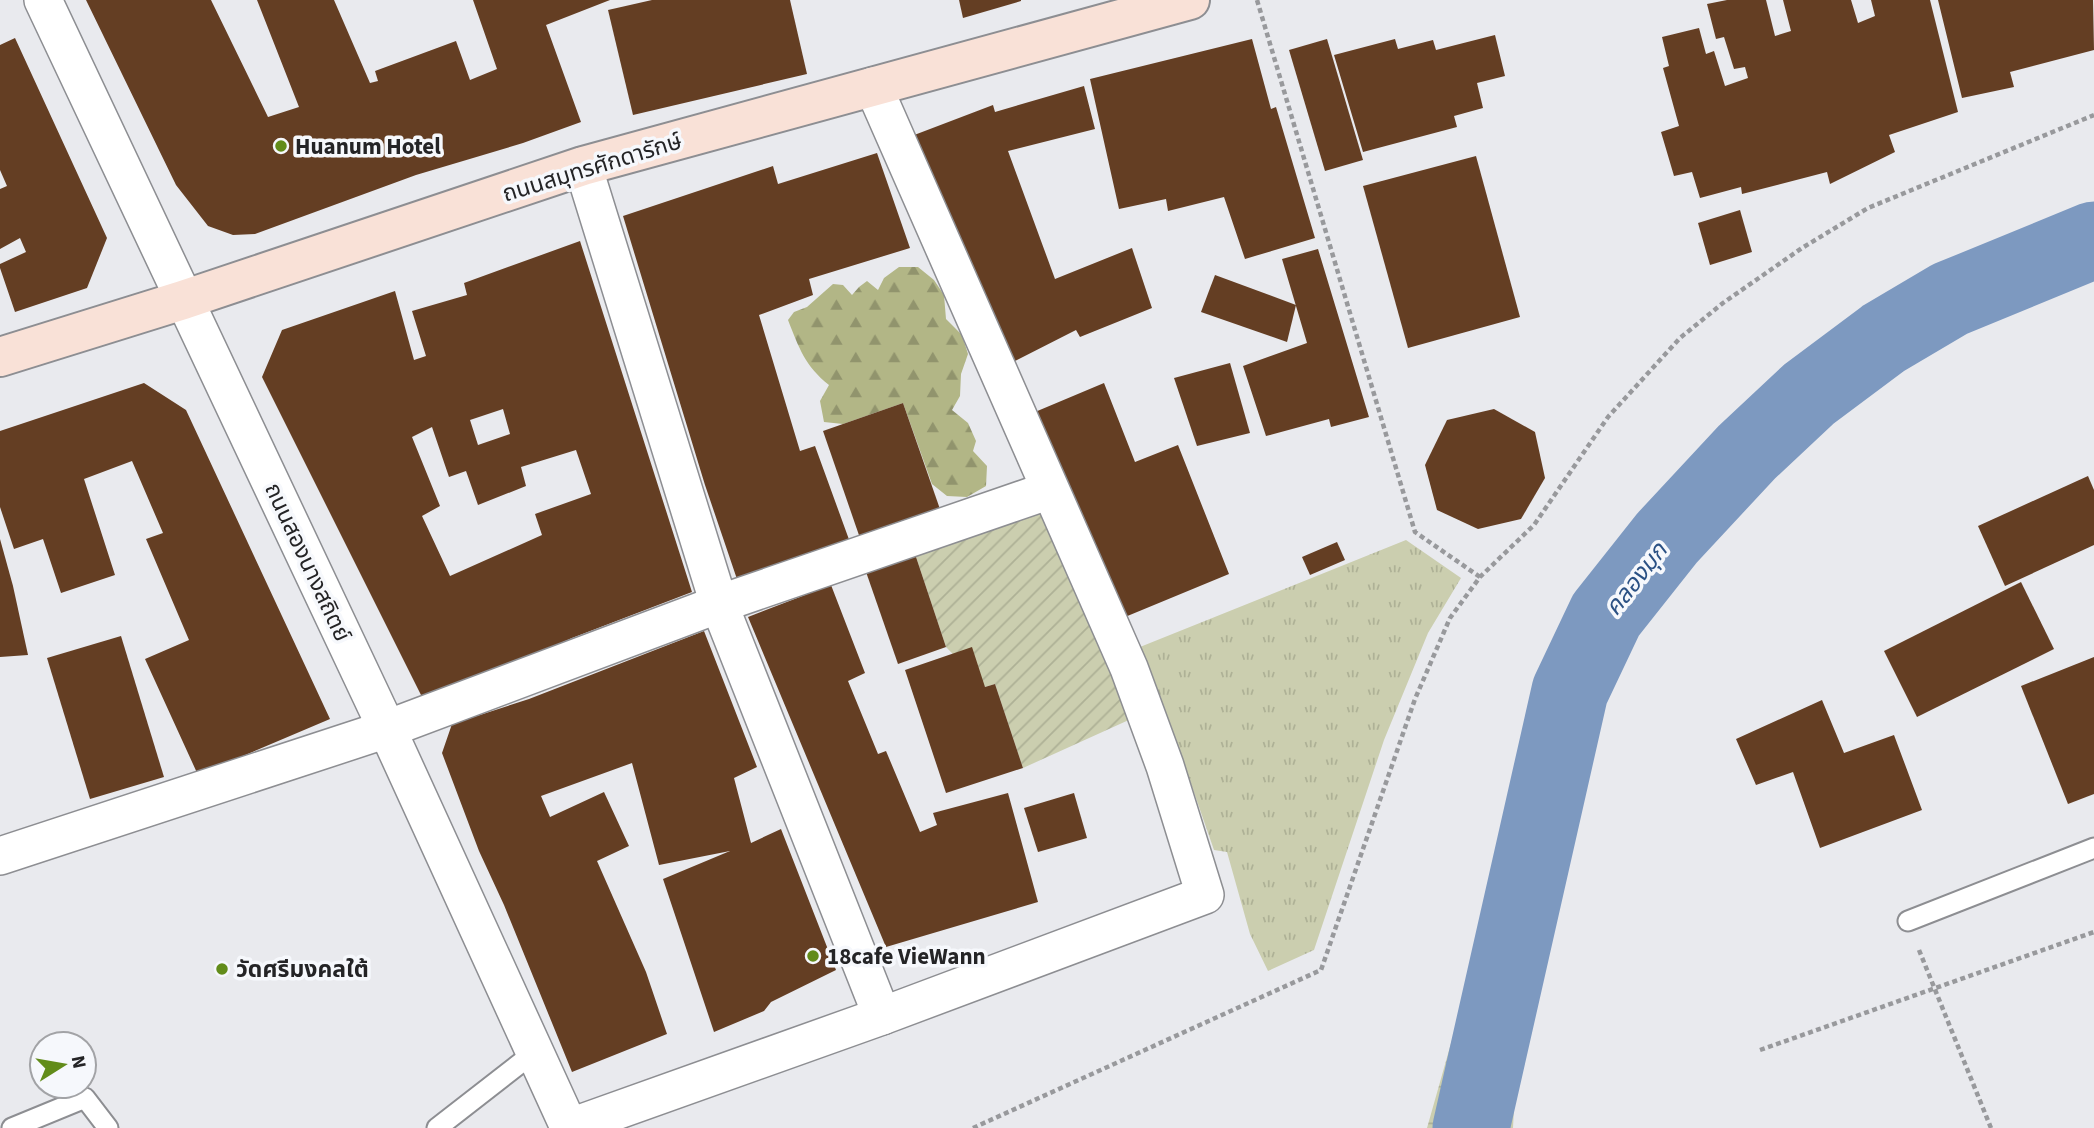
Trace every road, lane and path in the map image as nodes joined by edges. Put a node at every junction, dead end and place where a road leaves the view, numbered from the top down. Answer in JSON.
{"nodes":[{"id":1,"x":43,"y":0,"type":"edge"},
{"id":2,"x":1190,"y":0,"type":"edge"},
{"id":3,"x":1257,"y":0,"type":"edge"},
{"id":4,"x":873,"y":86,"type":"junction"},
{"id":5,"x":2094,"y":115,"type":"edge"},
{"id":6,"x":583,"y":166,"type":"junction"},
{"id":7,"x":183,"y":300,"type":"junction"},
{"id":8,"x":0,"y":357,"type":"edge"},
{"id":9,"x":1051,"y":490,"type":"junction"},
{"id":10,"x":1480,"y":577,"type":"junction"},
{"id":11,"x":719,"y":604,"type":"junction"},
{"id":12,"x":387,"y":729,"type":"junction"},
{"id":13,"x":2094,"y":848,"type":"edge"},
{"id":14,"x":0,"y":856,"type":"edge"},
{"id":15,"x":1908,"y":921,"type":"joint"},
{"id":16,"x":2094,"y":932,"type":"edge"},
{"id":17,"x":1934,"y":988,"type":"junction"},
{"id":18,"x":881,"y":1016,"type":"junction"},
{"id":19,"x":1760,"y":1050,"type":"dead end"},
{"id":20,"x":536,"y":1051,"type":"junction"},
{"id":21,"x":568,"y":1127,"type":"edge"},
{"id":22,"x":12,"y":1128,"type":"edge"},
{"id":23,"x":108,"y":1128,"type":"edge"},
{"id":24,"x":437,"y":1128,"type":"edge"},
{"id":25,"x":973,"y":1128,"type":"edge"},
{"id":26,"x":1991,"y":1128,"type":"edge"}],
"edges":[{"from":1,"to":7,"type":"street","name":"ถนนสองนางสถิตย์"},
{"from":2,"to":4,"type":"street","name":"ถนนสมุทรศักดารักษ์"},
{"from":3,"to":10,"type":"path"},
{"from":4,"to":6,"type":"street","name":"ถนนสมุทรศักดารักษ์"},
{"from":4,"to":9,"type":"street"},
{"from":5,"to":10,"type":"path"},
{"from":6,"to":7,"type":"street","name":"ถนนสมุทรศักดารักษ์"},
{"from":6,"to":11,"type":"street"},
{"from":7,"to":8,"type":"street","name":"ถนนสมุทรศักดารักษ์"},
{"from":7,"to":12,"type":"street","name":"ถนนสองนางสถิตย์"},
{"from":9,"to":11,"type":"street"},
{"from":9,"to":18,"type":"street"},
{"from":10,"to":25,"type":"path"},
{"from":11,"to":12,"type":"street"},
{"from":11,"to":18,"type":"street"},
{"from":12,"to":14,"type":"street"},
{"from":12,"to":20,"type":"street","name":"ถนนสองนางสถิตย์"},
{"from":13,"to":15,"type":"lane"},
{"from":15,"to":17,"type":"path"},
{"from":16,"to":17,"type":"path"},
{"from":17,"to":19,"type":"path"},
{"from":17,"to":26,"type":"path"},
{"from":18,"to":21,"type":"street"},
{"from":20,"to":21,"type":"street","name":"ถนนสองนางสถิตย์"},
{"from":20,"to":24,"type":"lane"},
{"from":22,"to":23,"type":"lane"}]}
